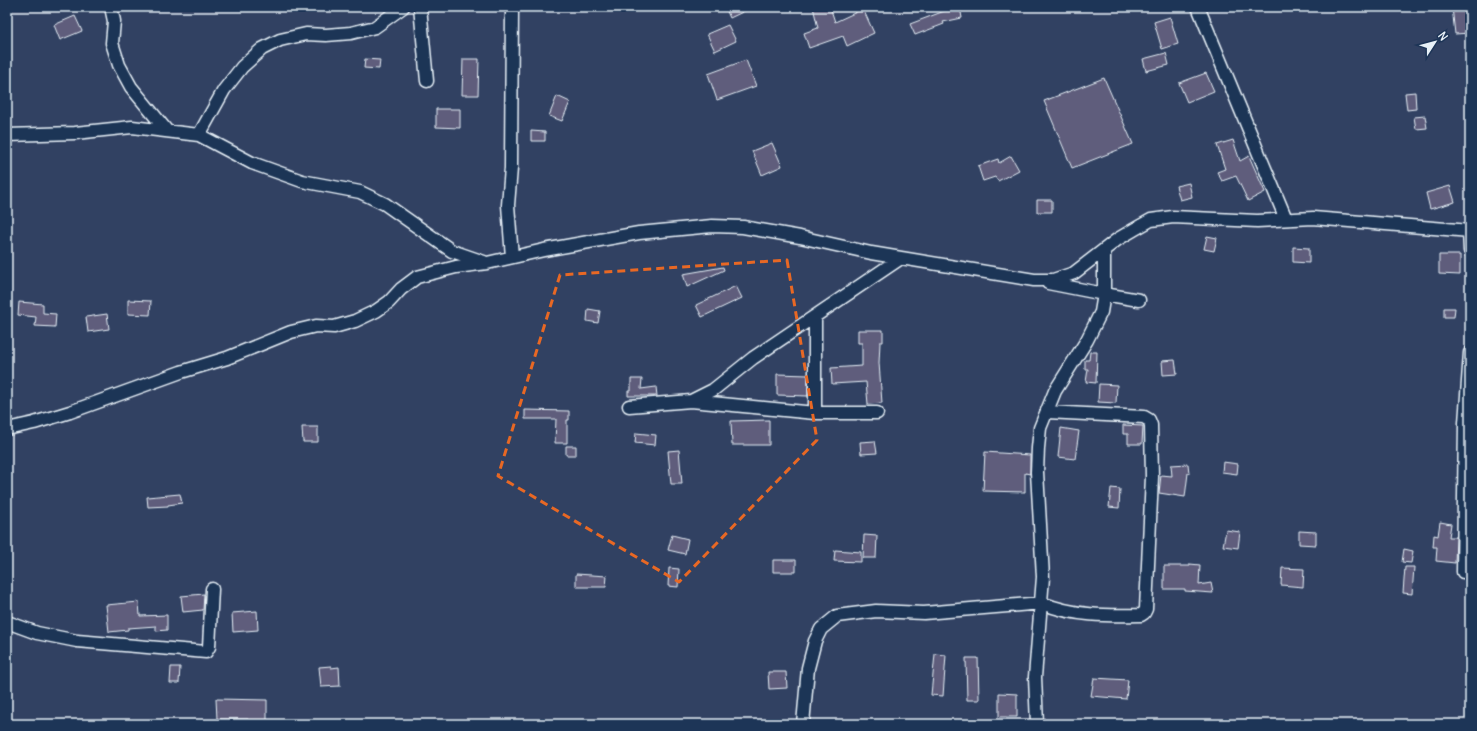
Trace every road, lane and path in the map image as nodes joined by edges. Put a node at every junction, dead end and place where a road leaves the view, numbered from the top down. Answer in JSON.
{"nodes":[{"id":1,"x":111,"y":7,"type":"edge"},
{"id":2,"x":403,"y":7,"type":"edge"},
{"id":3,"x":420,"y":7,"type":"edge"},
{"id":4,"x":512,"y":7,"type":"edge"},
{"id":5,"x":1198,"y":7,"type":"edge"},
{"id":6,"x":427,"y":81,"type":"dead end"},
{"id":7,"x":166,"y":131,"type":"junction"},
{"id":8,"x":7,"y":135,"type":"edge"},
{"id":9,"x":199,"y":135,"type":"junction"},
{"id":10,"x":1286,"y":219,"type":"junction"},
{"id":11,"x":1470,"y":230,"type":"edge"},
{"id":12,"x":1104,"y":250,"type":"junction"},
{"id":13,"x":1470,"y":251,"type":"edge"},
{"id":14,"x":512,"y":257,"type":"junction"},
{"id":15,"x":901,"y":258,"type":"junction"},
{"id":16,"x":487,"y":262,"type":"junction"},
{"id":17,"x":1034,"y":280,"type":"junction"},
{"id":18,"x":1104,"y":294,"type":"junction"},
{"id":19,"x":1139,"y":300,"type":"dead end"},
{"id":20,"x":815,"y":317,"type":"junction"},
{"id":21,"x":1470,"y":353,"type":"edge"},
{"id":22,"x":691,"y":401,"type":"junction"},
{"id":23,"x":629,"y":406,"type":"dead end"},
{"id":24,"x":1047,"y":412,"type":"junction"},
{"id":25,"x":815,"y":413,"type":"junction"},
{"id":26,"x":877,"y":413,"type":"dead end"},
{"id":27,"x":1467,"y":423,"type":"edge"},
{"id":28,"x":7,"y":429,"type":"edge"},
{"id":29,"x":1463,"y":572,"type":"dead end"},
{"id":30,"x":212,"y":589,"type":"dead end"},
{"id":31,"x":1042,"y":603,"type":"junction"},
{"id":32,"x":7,"y":622,"type":"edge"},
{"id":33,"x":803,"y":724,"type":"edge"},
{"id":34,"x":1037,"y":724,"type":"edge"}],
"edges":[{"from":1,"to":7,"type":"street"},
{"from":2,"to":9,"type":"street"},
{"from":3,"to":6,"type":"street"},
{"from":4,"to":14,"type":"street"},
{"from":5,"to":10,"type":"street"},
{"from":7,"to":8,"type":"street"},
{"from":7,"to":9,"type":"street"},
{"from":9,"to":16,"type":"street"},
{"from":10,"to":11,"type":"street"},
{"from":10,"to":12,"type":"street"},
{"from":11,"to":13,"type":"street"},
{"from":12,"to":17,"type":"street"},
{"from":12,"to":18,"type":"street"},
{"from":14,"to":15,"type":"street"},
{"from":14,"to":16,"type":"street"},
{"from":15,"to":17,"type":"street"},
{"from":15,"to":20,"type":"street"},
{"from":16,"to":28,"type":"street"},
{"from":17,"to":18,"type":"street"},
{"from":18,"to":19,"type":"street"},
{"from":18,"to":24,"type":"street"},
{"from":20,"to":22,"type":"street"},
{"from":20,"to":25,"type":"street"},
{"from":21,"to":27,"type":"street"},
{"from":22,"to":23,"type":"street"},
{"from":22,"to":25,"type":"street"},
{"from":24,"to":31,"type":"street"},
{"from":24,"to":31,"type":"street"},
{"from":25,"to":26,"type":"street"},
{"from":27,"to":29,"type":"street"},
{"from":30,"to":32,"type":"street"},
{"from":31,"to":33,"type":"street"},
{"from":31,"to":34,"type":"street"}]}
